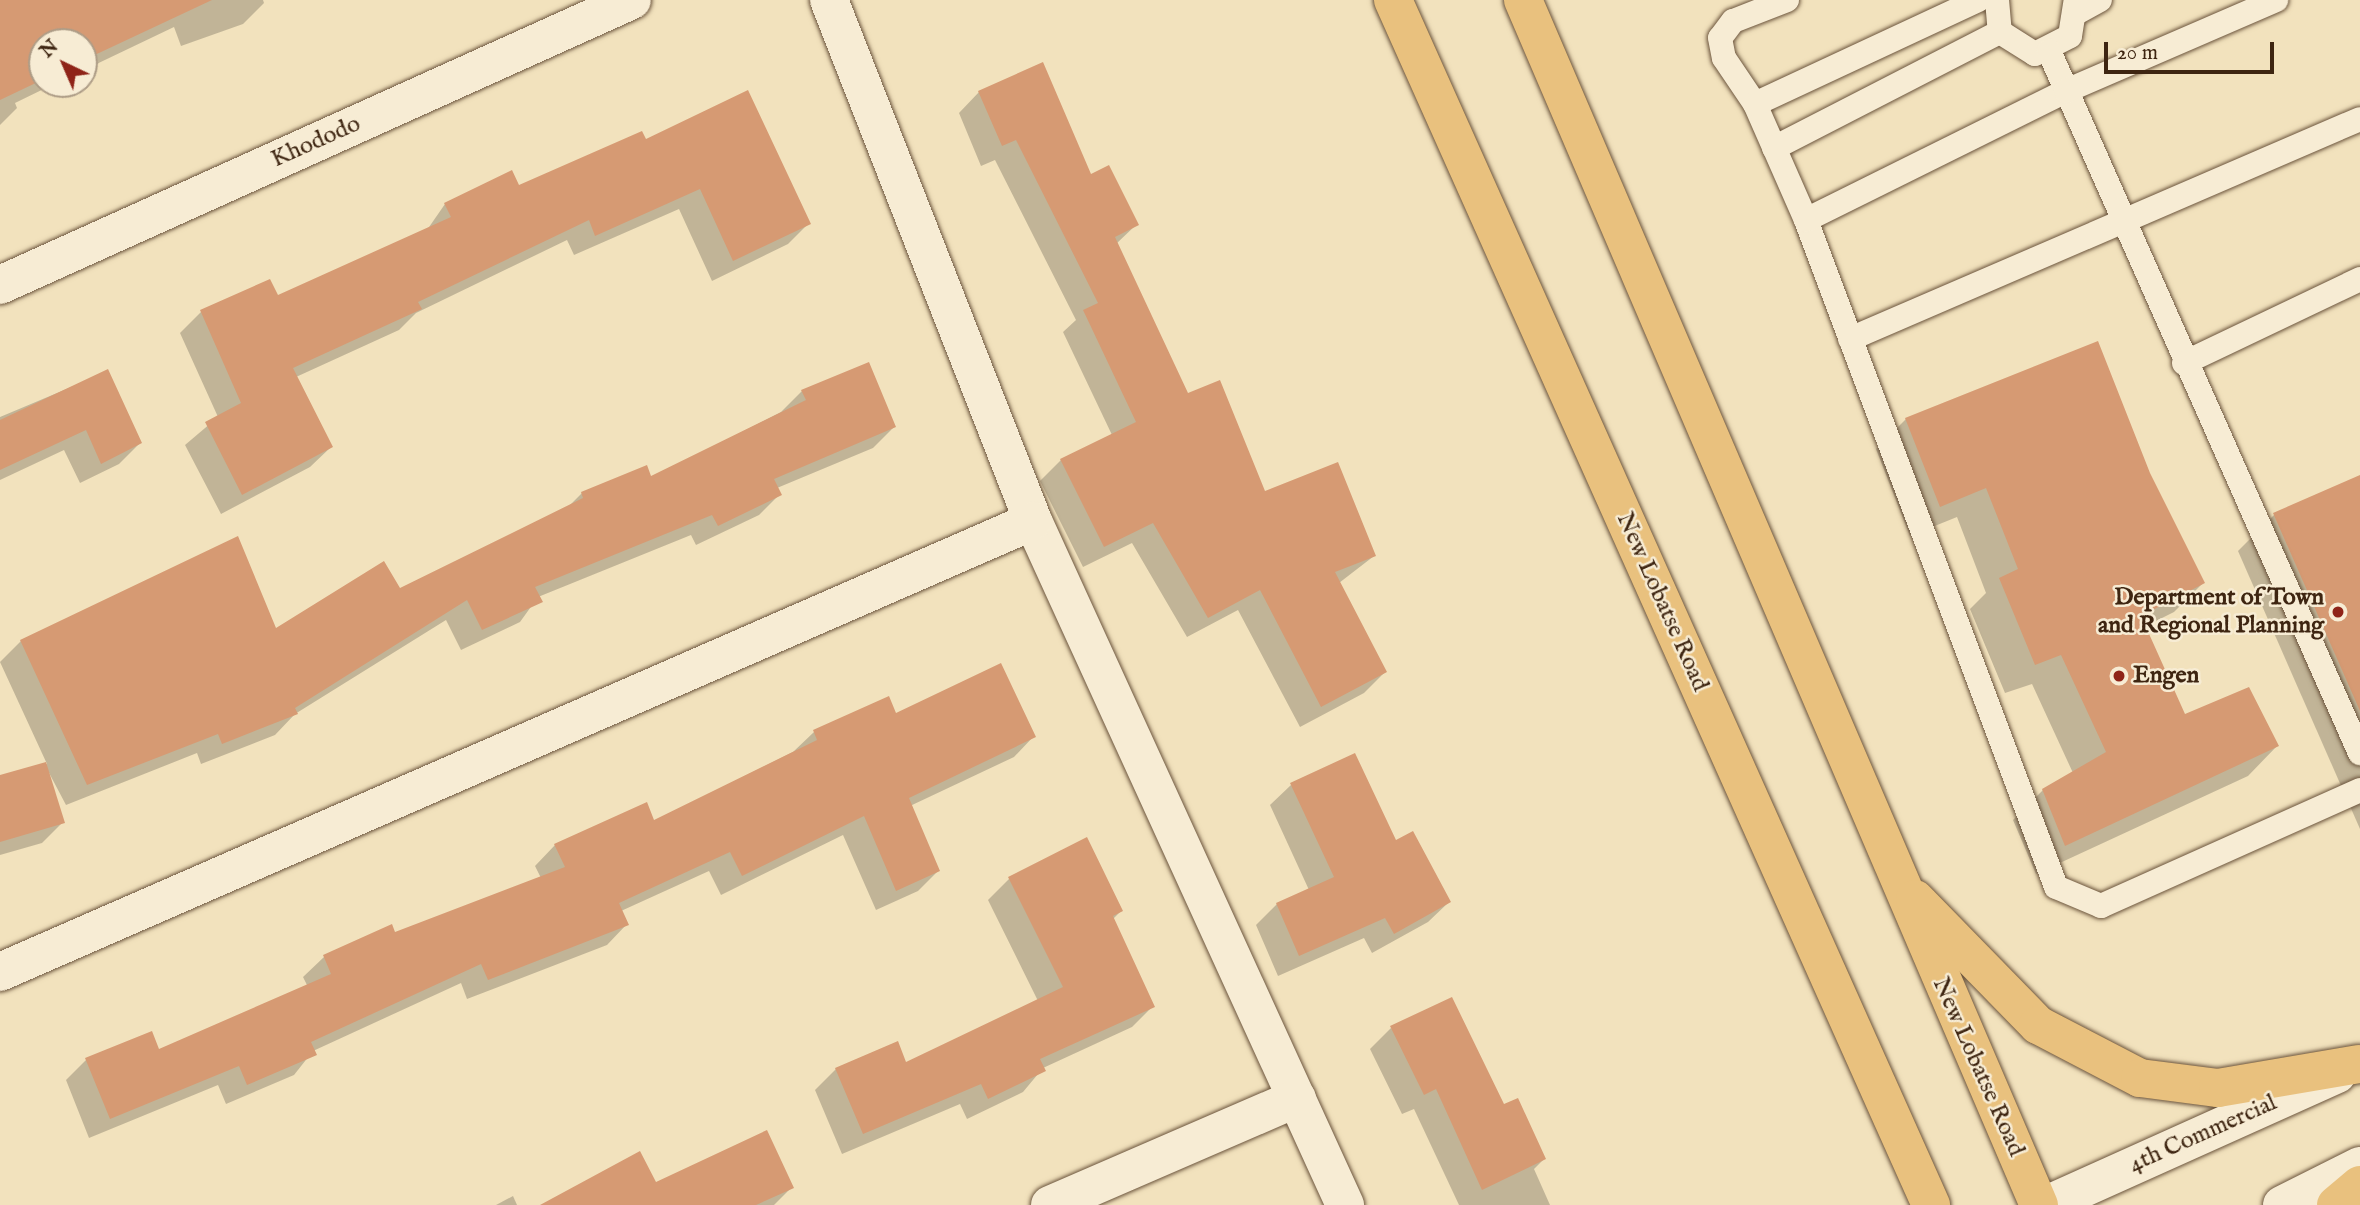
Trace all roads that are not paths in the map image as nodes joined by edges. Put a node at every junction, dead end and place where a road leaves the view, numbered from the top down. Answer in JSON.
{"nodes":[{"id":1,"x":632,"y":0,"type":"edge"},
{"id":2,"x":829,"y":0,"type":"edge"},
{"id":3,"x":1393,"y":0,"type":"edge"},
{"id":4,"x":1523,"y":0,"type":"edge"},
{"id":5,"x":1787,"y":0,"type":"edge"},
{"id":6,"x":1978,"y":0,"type":"edge"},
{"id":7,"x":1997,"y":0,"type":"edge"},
{"id":8,"x":2101,"y":0,"type":"edge"},
{"id":9,"x":2276,"y":0,"type":"edge"},
{"id":10,"x":2077,"y":6,"type":"edge"},
{"id":11,"x":2000,"y":32,"type":"junction"},
{"id":12,"x":2049,"y":51,"type":"junction"},
{"id":13,"x":2066,"y":91,"type":"junction"},
{"id":14,"x":1755,"y":104,"type":"junction"},
{"id":15,"x":2360,"y":119,"type":"edge"},
{"id":16,"x":1774,"y":148,"type":"junction"},
{"id":17,"x":2122,"y":219,"type":"junction"},
{"id":18,"x":1806,"y":220,"type":"junction"},
{"id":19,"x":2360,"y":279,"type":"edge"},
{"id":20,"x":0,"y":285,"type":"edge"},
{"id":21,"x":1850,"y":339,"type":"junction"},
{"id":22,"x":2184,"y":363,"type":"junction"},
{"id":23,"x":1033,"y":521,"type":"junction"},
{"id":24,"x":2360,"y":753,"type":"edge"},
{"id":25,"x":2360,"y":790,"type":"edge"},
{"id":26,"x":1893,"y":874,"type":"junction"},
{"id":27,"x":0,"y":972,"type":"edge"},
{"id":28,"x":2360,"y":1064,"type":"edge"},
{"id":29,"x":1297,"y":1098,"type":"junction"},
{"id":30,"x":2360,"y":1166,"type":"edge"},
{"id":31,"x":2360,"y":1185,"type":"edge"},
{"id":32,"x":1050,"y":1205,"type":"edge"},
{"id":33,"x":1345,"y":1205,"type":"edge"},
{"id":34,"x":1931,"y":1205,"type":"edge"},
{"id":35,"x":2039,"y":1205,"type":"edge"},
{"id":36,"x":2046,"y":1205,"type":"edge"},
{"id":37,"x":2282,"y":1205,"type":"edge"},
{"id":38,"x":2336,"y":1205,"type":"edge"}],
"edges":[{"from":1,"to":20,"type":"street","name":"Khododo"},
{"from":2,"to":23,"type":"street"},
{"from":3,"to":34,"type":"main road","name":"New Lobatse Road"},
{"from":4,"to":26,"type":"main road","name":"New Lobatse Road"},
{"from":5,"to":14,"type":"lane"},
{"from":6,"to":14,"type":"lane"},
{"from":7,"to":11,"type":"lane"},
{"from":8,"to":10,"type":"lane"},
{"from":9,"to":13,"type":"lane"},
{"from":10,"to":12,"type":"lane"},
{"from":11,"to":12,"type":"lane"},
{"from":11,"to":16,"type":"lane"},
{"from":12,"to":13,"type":"lane"},
{"from":13,"to":17,"type":"lane"},
{"from":13,"to":18,"type":"lane"},
{"from":14,"to":16,"type":"lane"},
{"from":15,"to":17,"type":"lane"},
{"from":16,"to":18,"type":"lane"},
{"from":17,"to":21,"type":"lane"},
{"from":17,"to":22,"type":"lane"},
{"from":18,"to":21,"type":"lane"},
{"from":19,"to":22,"type":"lane"},
{"from":21,"to":25,"type":"lane"},
{"from":22,"to":24,"type":"lane"},
{"from":23,"to":27,"type":"street"},
{"from":23,"to":29,"type":"street"},
{"from":26,"to":28,"type":"main road"},
{"from":26,"to":35,"type":"main road","name":"New Lobatse Road"},
{"from":28,"to":36,"type":"street","name":"4th Commercial"},
{"from":29,"to":32,"type":"street"},
{"from":29,"to":33,"type":"street"},
{"from":30,"to":37,"type":"street"},
{"from":31,"to":38,"type":"main road"}]}
